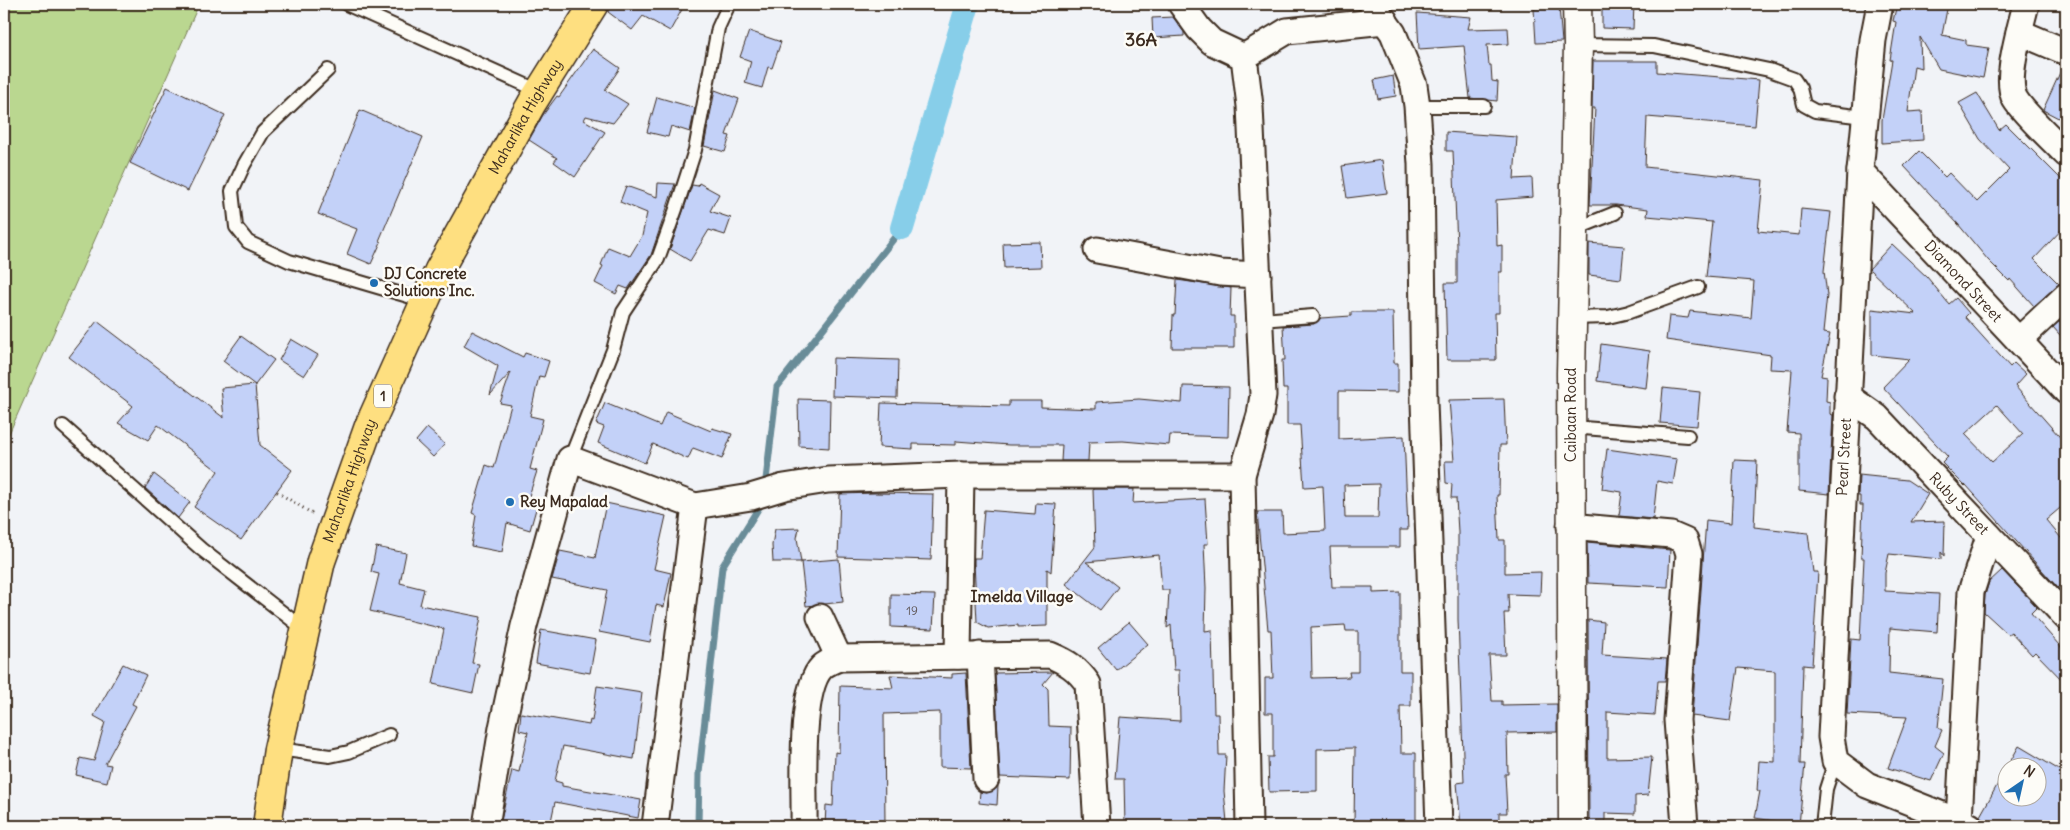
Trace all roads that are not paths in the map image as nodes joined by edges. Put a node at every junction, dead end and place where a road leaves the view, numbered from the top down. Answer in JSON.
{"nodes":[{"id":1,"x":346,"y":4,"type":"edge"},
{"id":2,"x":594,"y":4,"type":"edge"},
{"id":3,"x":729,"y":4,"type":"edge"},
{"id":4,"x":1181,"y":4,"type":"edge"},
{"id":5,"x":1577,"y":4,"type":"edge"},
{"id":6,"x":1880,"y":4,"type":"edge"},
{"id":7,"x":2026,"y":4,"type":"edge"},
{"id":8,"x":1378,"y":13,"type":"edge"},
{"id":9,"x":2019,"y":32,"type":"junction"},
{"id":10,"x":1578,"y":45,"type":"junction"},
{"id":11,"x":2066,"y":52,"type":"edge"},
{"id":12,"x":1244,"y":57,"type":"junction"},
{"id":13,"x":328,"y":70,"type":"dead end"},
{"id":14,"x":539,"y":91,"type":"junction"},
{"id":15,"x":1417,"y":106,"type":"junction"},
{"id":16,"x":1484,"y":106,"type":"dead end"},
{"id":17,"x":1864,"y":117,"type":"junction"},
{"id":18,"x":2066,"y":154,"type":"edge"},
{"id":19,"x":1860,"y":171,"type":"junction"},
{"id":20,"x":1615,"y":213,"type":"dead end"},
{"id":21,"x":1572,"y":230,"type":"junction"},
{"id":22,"x":1097,"y":250,"type":"dead end"},
{"id":23,"x":1258,"y":275,"type":"junction"},
{"id":24,"x":1698,"y":287,"type":"dead end"},
{"id":25,"x":2066,"y":296,"type":"edge"},
{"id":26,"x":425,"y":301,"type":"junction"},
{"id":27,"x":1313,"y":316,"type":"dead end"},
{"id":28,"x":1571,"y":318,"type":"junction"},
{"id":29,"x":1260,"y":320,"type":"junction"},
{"id":30,"x":2019,"y":340,"type":"junction"},
{"id":31,"x":2066,"y":391,"type":"edge"},
{"id":32,"x":1847,"y":396,"type":"junction"},
{"id":33,"x":64,"y":426,"type":"dead end"},
{"id":34,"x":1570,"y":427,"type":"junction"},
{"id":35,"x":1688,"y":436,"type":"dead end"},
{"id":36,"x":570,"y":459,"type":"junction"},
{"id":37,"x":961,"y":475,"type":"junction"},
{"id":38,"x":1242,"y":475,"type":"junction"},
{"id":39,"x":695,"y":506,"type":"junction"},
{"id":40,"x":1570,"y":526,"type":"junction"},
{"id":41,"x":1989,"y":536,"type":"junction"},
{"id":42,"x":820,"y":617,"type":"dead end"},
{"id":43,"x":2066,"y":617,"type":"edge"},
{"id":44,"x":305,"y":630,"type":"junction"},
{"id":45,"x":969,"y":656,"type":"junction"},
{"id":46,"x":839,"y":658,"type":"junction"},
{"id":47,"x":389,"y":734,"type":"dead end"},
{"id":48,"x":278,"y":749,"type":"junction"},
{"id":49,"x":1835,"y":761,"type":"junction"},
{"id":50,"x":986,"y":779,"type":"dead end"},
{"id":51,"x":1964,"y":824,"type":"edge"},
{"id":52,"x":267,"y":826,"type":"edge"},
{"id":53,"x":486,"y":826,"type":"edge"},
{"id":54,"x":656,"y":826,"type":"edge"},
{"id":55,"x":804,"y":826,"type":"edge"},
{"id":56,"x":1098,"y":826,"type":"edge"},
{"id":57,"x":1249,"y":826,"type":"edge"},
{"id":58,"x":1439,"y":826,"type":"edge"},
{"id":59,"x":1573,"y":826,"type":"edge"},
{"id":60,"x":1685,"y":826,"type":"edge"},
{"id":61,"x":1822,"y":826,"type":"edge"}],
"edges":[{"from":1,"to":14,"type":"lane"},
{"from":2,"to":14,"type":"highway","name":"Maharlika Highway","number":"1"},
{"from":3,"to":36,"type":"lane"},
{"from":4,"to":12,"type":"street"},
{"from":5,"to":10,"type":"street","name":"Caibaan Road"},
{"from":6,"to":17,"type":"street","name":"Pearl Street"},
{"from":7,"to":9,"type":"street"},
{"from":8,"to":12,"type":"street"},
{"from":8,"to":15,"type":"street"},
{"from":9,"to":11,"type":"street"},
{"from":9,"to":18,"type":"street"},
{"from":10,"to":17,"type":"lane"},
{"from":10,"to":21,"type":"street","name":"Caibaan Road"},
{"from":12,"to":23,"type":"street"},
{"from":13,"to":26,"type":"lane"},
{"from":14,"to":26,"type":"highway","name":"Maharlika Highway","number":"1"},
{"from":15,"to":16,"type":"lane"},
{"from":15,"to":58,"type":"street"},
{"from":17,"to":19,"type":"street","name":"Pearl Street"},
{"from":19,"to":30,"type":"street","name":"Diamond Street"},
{"from":19,"to":32,"type":"street","name":"Pearl Street"},
{"from":20,"to":21,"type":"lane"},
{"from":21,"to":28,"type":"street","name":"Caibaan Road"},
{"from":22,"to":23,"type":"street"},
{"from":23,"to":29,"type":"street"},
{"from":24,"to":28,"type":"lane"},
{"from":25,"to":30,"type":"street"},
{"from":26,"to":44,"type":"highway","name":"Maharlika Highway","number":"1"},
{"from":27,"to":29,"type":"lane"},
{"from":28,"to":34,"type":"street","name":"Caibaan Road"},
{"from":29,"to":38,"type":"street"},
{"from":30,"to":31,"type":"street","name":"Diamond Street"},
{"from":32,"to":41,"type":"street","name":"Ruby Street"},
{"from":32,"to":49,"type":"street","name":"Pearl Street"},
{"from":33,"to":44,"type":"lane"},
{"from":34,"to":35,"type":"lane"},
{"from":34,"to":40,"type":"street","name":"Caibaan Road"},
{"from":36,"to":39,"type":"street"},
{"from":36,"to":53,"type":"street"},
{"from":37,"to":38,"type":"street"},
{"from":37,"to":39,"type":"street"},
{"from":37,"to":45,"type":"street"},
{"from":38,"to":57,"type":"street"},
{"from":39,"to":54,"type":"street"},
{"from":40,"to":59,"type":"street","name":"Caibaan Road"},
{"from":40,"to":60,"type":"street"},
{"from":41,"to":43,"type":"street","name":"Ruby Street"},
{"from":41,"to":51,"type":"street"},
{"from":42,"to":46,"type":"street"},
{"from":44,"to":48,"type":"highway","name":"Maharlika Highway","number":"1"},
{"from":45,"to":46,"type":"street"},
{"from":45,"to":50,"type":"street"},
{"from":45,"to":56,"type":"street"},
{"from":46,"to":55,"type":"street"},
{"from":47,"to":48,"type":"lane"},
{"from":48,"to":52,"type":"highway","name":"Maharlika Highway","number":"1"},
{"from":49,"to":51,"type":"street"},
{"from":49,"to":61,"type":"lane"}]}
